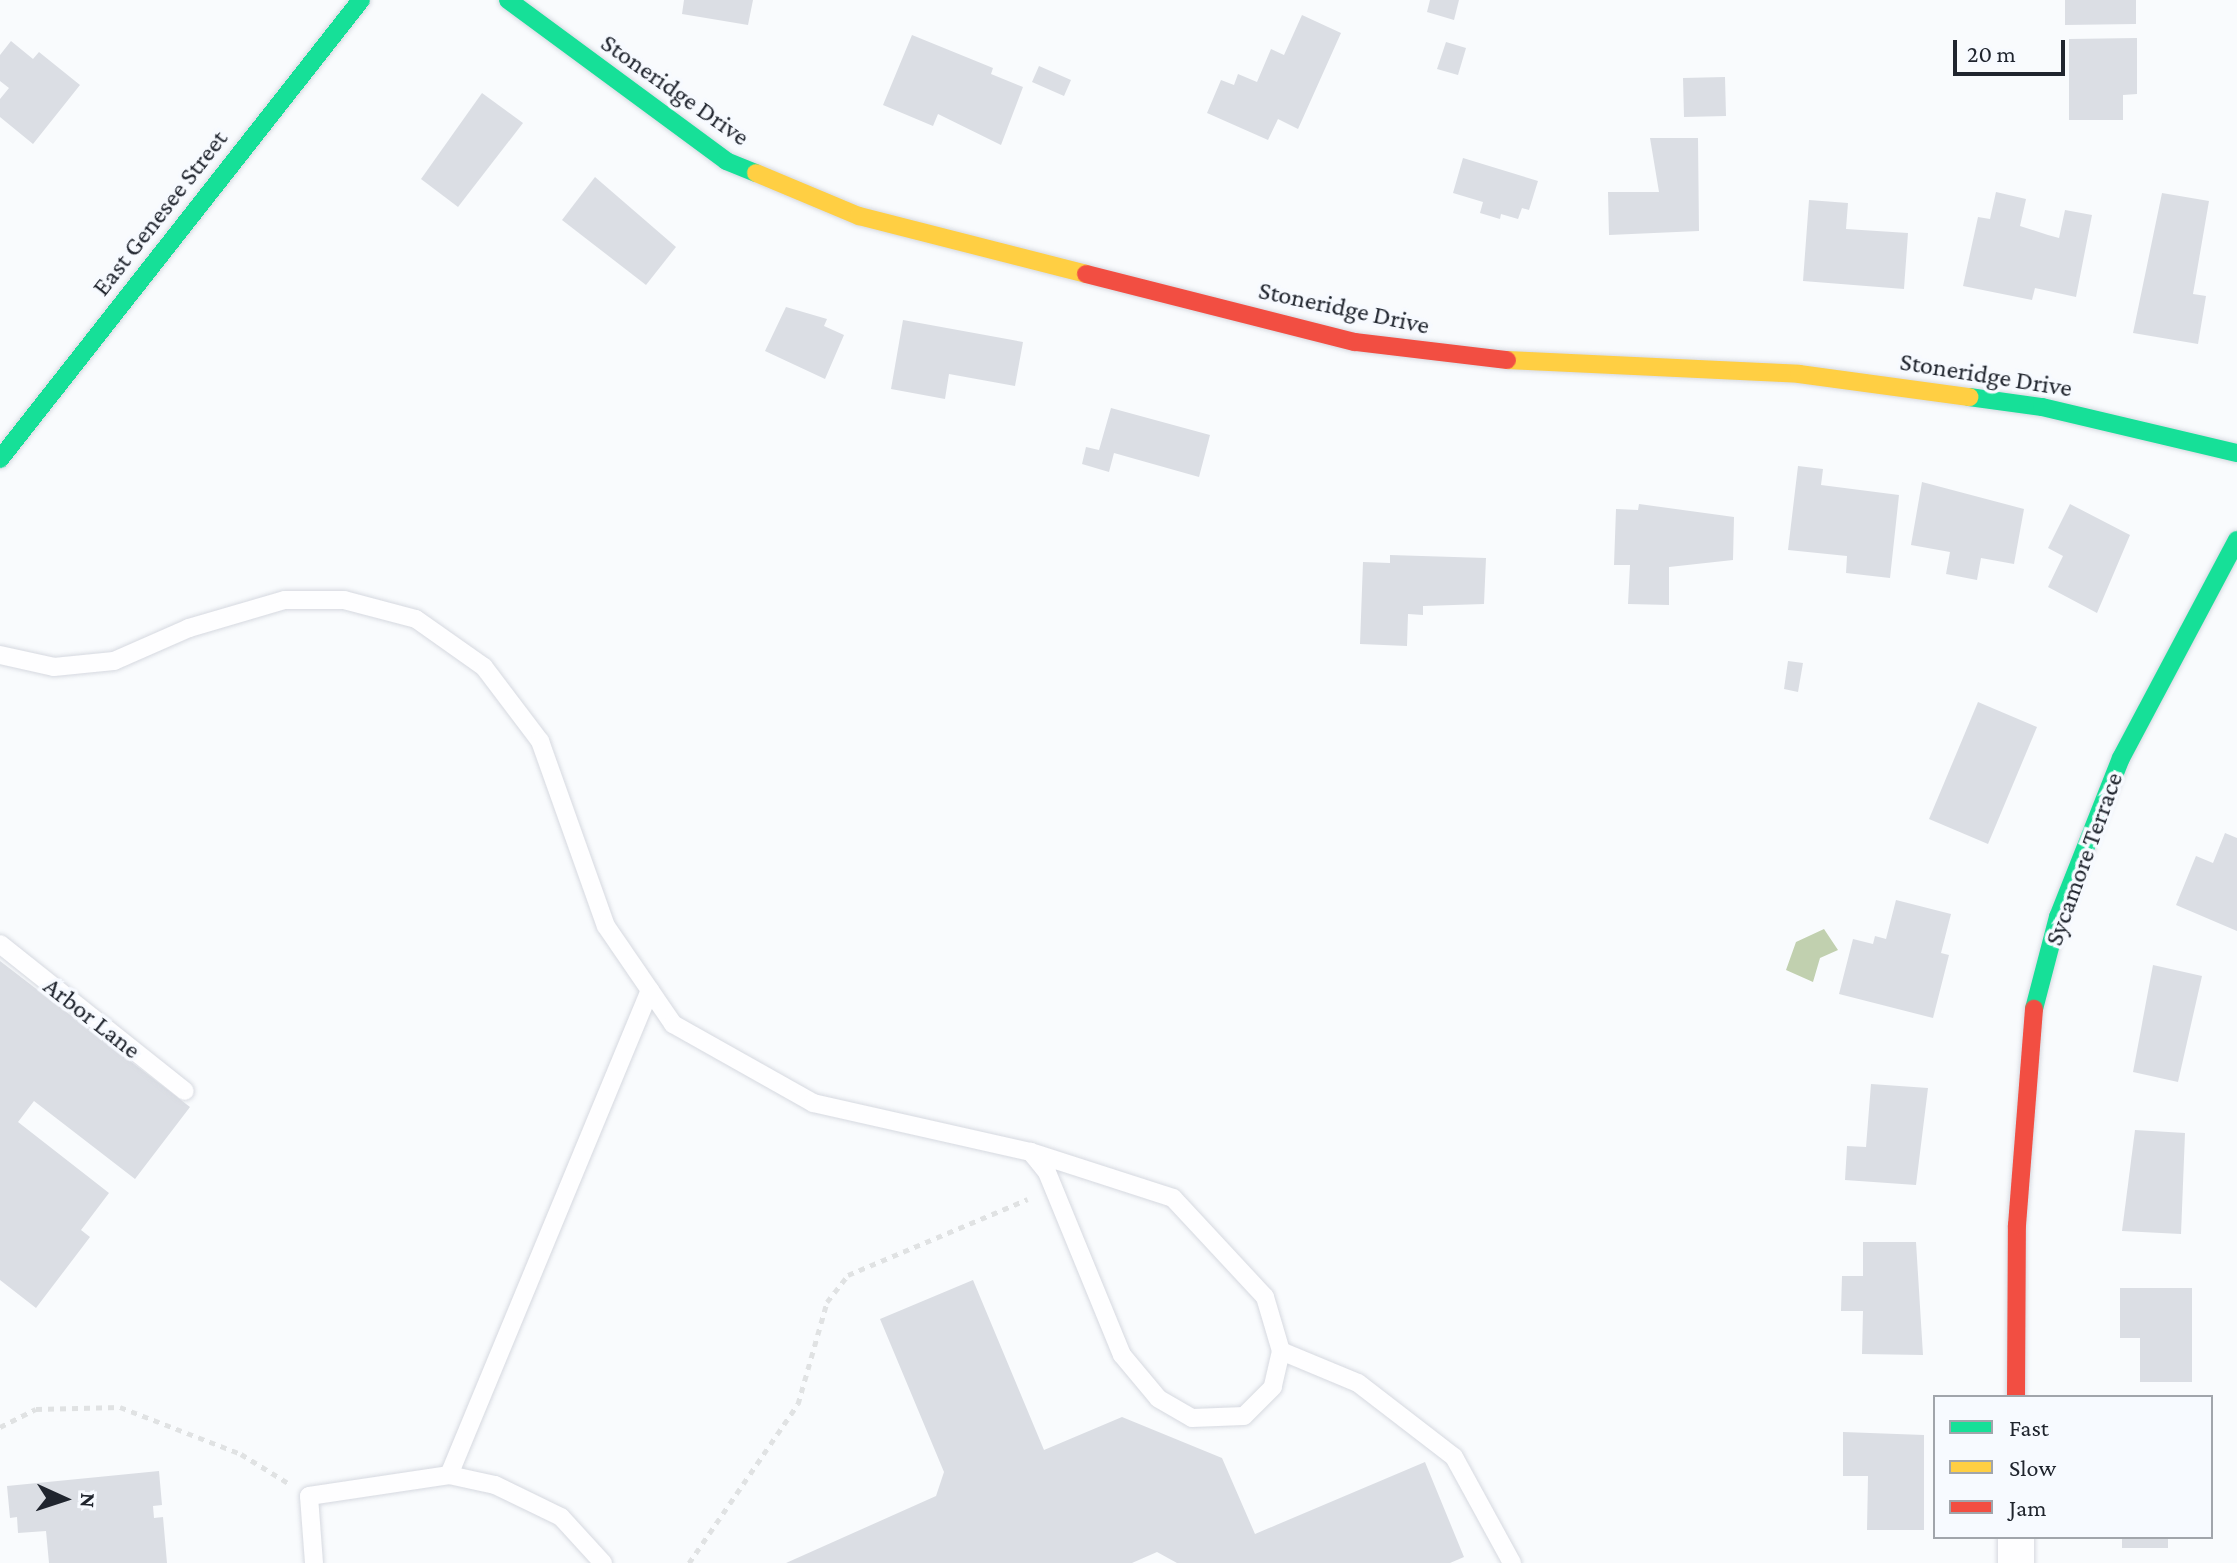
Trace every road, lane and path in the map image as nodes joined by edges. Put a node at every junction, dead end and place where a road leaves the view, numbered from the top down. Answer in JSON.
{"nodes":[{"id":1,"x":361,"y":0,"type":"edge"},
{"id":2,"x":508,"y":0,"type":"edge"},
{"id":3,"x":2237,"y":453,"type":"edge"},
{"id":4,"x":0,"y":459,"type":"edge"},
{"id":5,"x":2237,"y":540,"type":"edge"},
{"id":6,"x":0,"y":655,"type":"edge"},
{"id":7,"x":0,"y":944,"type":"edge"},
{"id":8,"x":650,"y":990,"type":"junction"},
{"id":9,"x":185,"y":1091,"type":"dead end"},
{"id":10,"x":1031,"y":1152,"type":"junction"},
{"id":11,"x":1047,"y":1172,"type":"junction"},
{"id":12,"x":1281,"y":1351,"type":"junction"},
{"id":13,"x":2016,"y":1395,"type":"edge"},
{"id":14,"x":0,"y":1427,"type":"edge"},
{"id":15,"x":449,"y":1475,"type":"junction"},
{"id":16,"x":309,"y":1496,"type":"junction"},
{"id":17,"x":2016,"y":1539,"type":"edge"},
{"id":18,"x":314,"y":1563,"type":"edge"},
{"id":19,"x":603,"y":1563,"type":"edge"},
{"id":20,"x":689,"y":1563,"type":"edge"},
{"id":21,"x":1512,"y":1563,"type":"edge"},
{"id":22,"x":2016,"y":1563,"type":"edge"}],
"edges":[{"from":1,"to":4,"type":"street","name":"East Genesee Street"},
{"from":2,"to":3,"type":"street","name":"Stoneridge Drive"},
{"from":5,"to":13,"type":"street","name":"Sycamore Terrace"},
{"from":6,"to":8,"type":"lane"},
{"from":7,"to":9,"type":"lane","name":"Arbor Lane"},
{"from":8,"to":10,"type":"lane"},
{"from":8,"to":15,"type":"lane"},
{"from":10,"to":11,"type":"lane"},
{"from":10,"to":12,"type":"lane"},
{"from":11,"to":12,"type":"lane"},
{"from":11,"to":20,"type":"path"},
{"from":12,"to":21,"type":"lane"},
{"from":14,"to":16,"type":"path"},
{"from":15,"to":16,"type":"lane"},
{"from":15,"to":19,"type":"lane"},
{"from":16,"to":18,"type":"lane"},
{"from":17,"to":22,"type":"street"}]}
